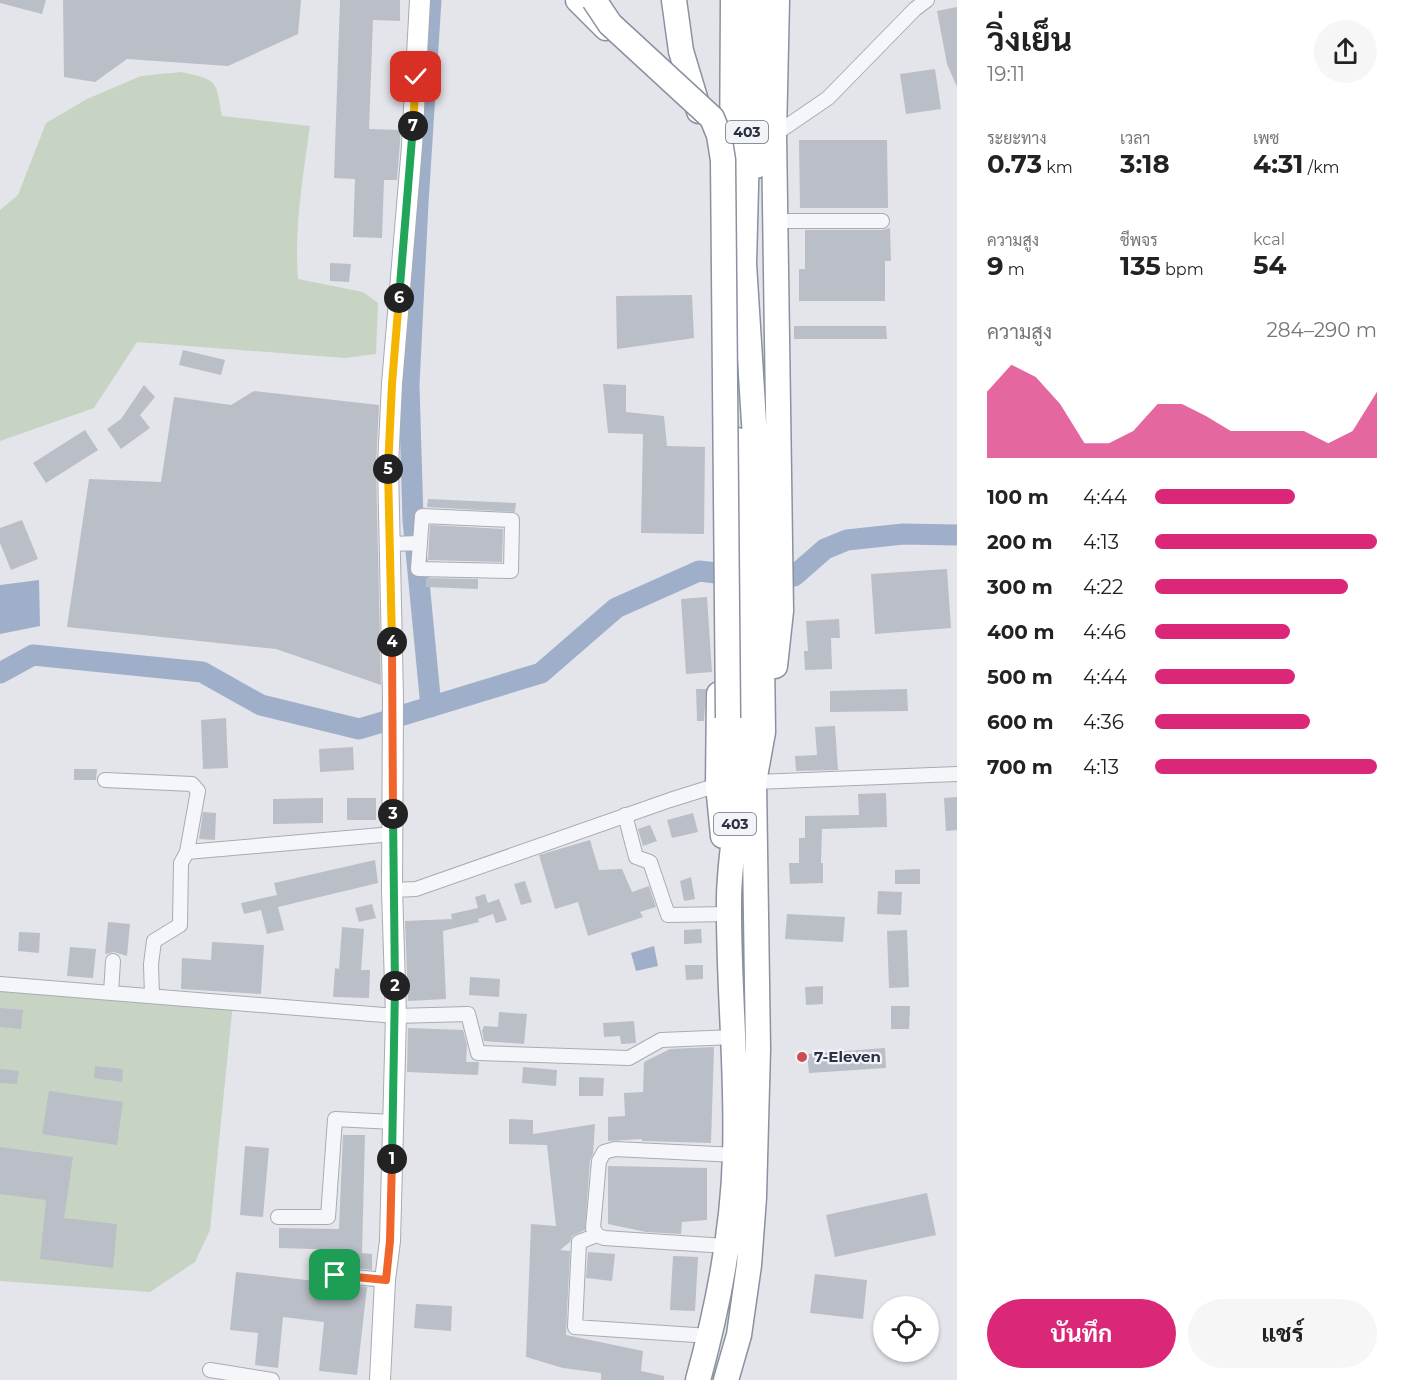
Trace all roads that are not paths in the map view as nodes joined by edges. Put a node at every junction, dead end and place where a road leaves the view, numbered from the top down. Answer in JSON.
{"nodes":[{"id":1,"x":420,"y":0,"type":"edge"},
{"id":2,"x":578,"y":0,"type":"edge"},
{"id":3,"x":594,"y":0,"type":"edge"},
{"id":4,"x":674,"y":0,"type":"edge"},
{"id":5,"x":733,"y":0,"type":"edge"},
{"id":6,"x":747,"y":0,"type":"edge"},
{"id":7,"x":754,"y":0,"type":"edge"},
{"id":8,"x":777,"y":0,"type":"edge"},
{"id":9,"x":927,"y":0,"type":"edge"},
{"id":10,"x":701,"y":119,"type":"junction"},
{"id":11,"x":774,"y":135,"type":"junction"},
{"id":12,"x":776,"y":221,"type":"junction"},
{"id":13,"x":882,"y":221,"type":"dead end"},
{"id":14,"x":738,"y":264,"type":"junction"},
{"id":15,"x":406,"y":543,"type":"junction"},
{"id":16,"x":763,"y":726,"type":"junction"},
{"id":17,"x":957,"y":774,"type":"edge"},
{"id":18,"x":105,"y":780,"type":"dead end"},
{"id":19,"x":754,"y":782,"type":"junction"},
{"id":20,"x":718,"y":785,"type":"junction"},
{"id":21,"x":625,"y":815,"type":"junction"},
{"id":22,"x":393,"y":834,"type":"junction"},
{"id":23,"x":187,"y":852,"type":"junction"},
{"id":24,"x":392,"y":890,"type":"junction"},
{"id":25,"x":729,"y":906,"type":"junction"},
{"id":26,"x":113,"y":961,"type":"dead end"},
{"id":27,"x":0,"y":984,"type":"edge"},
{"id":28,"x":111,"y":993,"type":"junction"},
{"id":29,"x":152,"y":996,"type":"junction"},
{"id":30,"x":396,"y":1016,"type":"junction"},
{"id":31,"x":734,"y":1037,"type":"junction"},
{"id":32,"x":393,"y":1122,"type":"junction"},
{"id":33,"x":735,"y":1155,"type":"junction"},
{"id":34,"x":278,"y":1217,"type":"dead end"},
{"id":35,"x":597,"y":1235,"type":"junction"},
{"id":36,"x":726,"y":1246,"type":"junction"},
{"id":37,"x":335,"y":1275,"type":"dead end"},
{"id":38,"x":386,"y":1280,"type":"junction"},
{"id":39,"x":710,"y":1336,"type":"junction"},
{"id":40,"x":210,"y":1370,"type":"dead end"},
{"id":41,"x":272,"y":1380,"type":"edge"},
{"id":42,"x":380,"y":1380,"type":"edge"},
{"id":43,"x":698,"y":1380,"type":"edge"},
{"id":44,"x":726,"y":1380,"type":"edge"}],
"edges":[{"from":1,"to":15,"type":"street"},
{"from":2,"to":10,"type":"highway"},
{"from":3,"to":25,"type":"highway","bridge":true},
{"from":4,"to":10,"type":"highway"},
{"from":5,"to":14,"type":"highway","number":"403"},
{"from":6,"to":14,"type":"highway","number":"403"},
{"from":7,"to":16,"type":"highway"},
{"from":8,"to":11,"type":"highway"},
{"from":9,"to":11,"type":"street"},
{"from":10,"to":20,"type":"highway"},
{"from":11,"to":12,"type":"highway"},
{"from":12,"to":13,"type":"street"},
{"from":12,"to":16,"type":"highway"},
{"from":14,"to":16,"type":"highway","number":"403"},
{"from":14,"to":25,"type":"highway","number":"403"},
{"from":15,"to":15,"type":"street"},
{"from":15,"to":22,"type":"street"},
{"from":16,"to":19,"type":"highway","number":"403"},
{"from":17,"to":19,"type":"street"},
{"from":18,"to":23,"type":"street"},
{"from":19,"to":44,"type":"highway","number":"403"},
{"from":20,"to":21,"type":"street"},
{"from":20,"to":25,"type":"highway"},
{"from":21,"to":24,"type":"street"},
{"from":21,"to":25,"type":"street"},
{"from":22,"to":23,"type":"street"},
{"from":22,"to":24,"type":"street"},
{"from":23,"to":29,"type":"street"},
{"from":24,"to":30,"type":"street"},
{"from":25,"to":31,"type":"highway","number":"403"},
{"from":26,"to":28,"type":"street"},
{"from":27,"to":28,"type":"street"},
{"from":28,"to":29,"type":"street"},
{"from":29,"to":30,"type":"street"},
{"from":30,"to":31,"type":"street"},
{"from":30,"to":32,"type":"street"},
{"from":31,"to":33,"type":"highway","number":"403"},
{"from":32,"to":34,"type":"street"},
{"from":32,"to":38,"type":"street"},
{"from":33,"to":35,"type":"street"},
{"from":33,"to":36,"type":"highway","number":"403"},
{"from":35,"to":36,"type":"street"},
{"from":35,"to":39,"type":"street"},
{"from":36,"to":39,"type":"highway","number":"403"},
{"from":37,"to":38,"type":"street"},
{"from":38,"to":42,"type":"street"},
{"from":39,"to":43,"type":"highway","number":"403"},
{"from":40,"to":41,"type":"street"}]}
